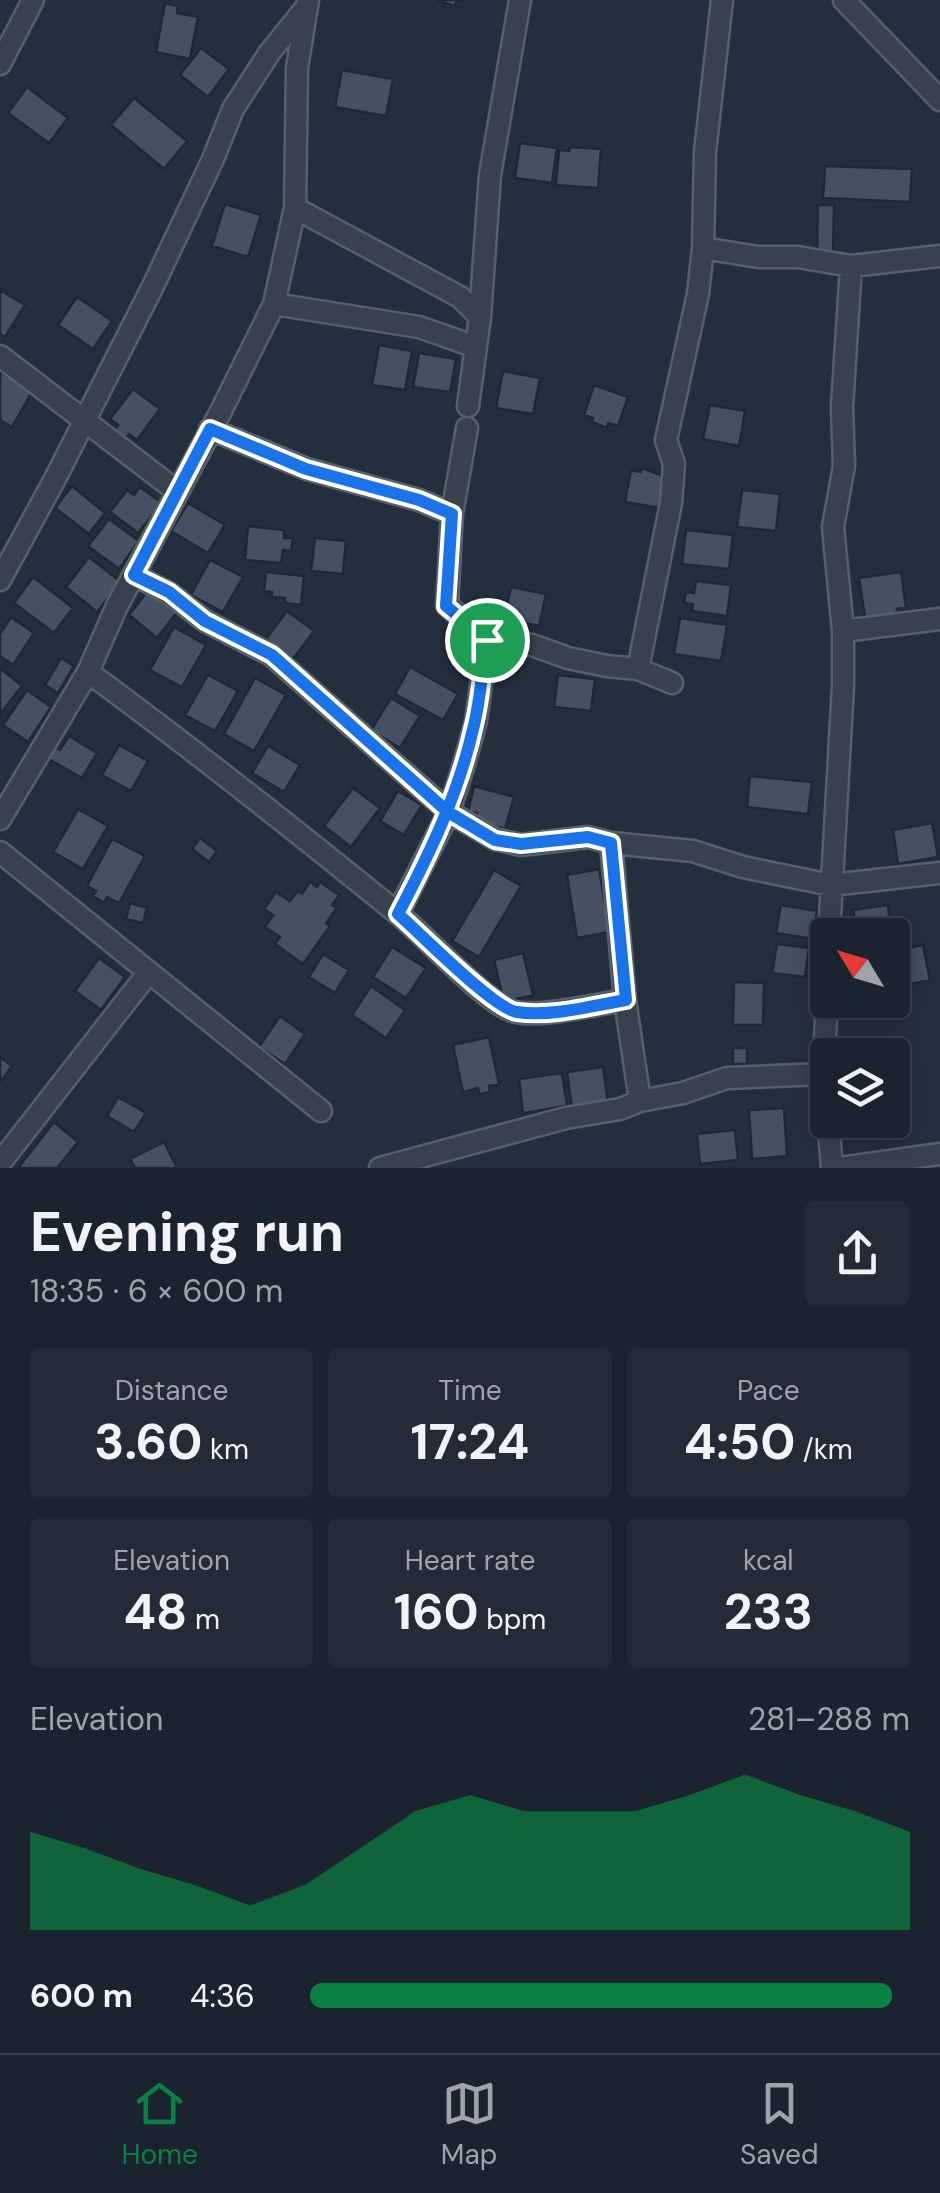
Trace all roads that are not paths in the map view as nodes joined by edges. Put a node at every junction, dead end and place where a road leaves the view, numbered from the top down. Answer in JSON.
{"nodes":[{"id":1,"x":34,"y":0,"type":"edge"},
{"id":2,"x":520,"y":0,"type":"edge"},
{"id":3,"x":722,"y":0,"type":"edge"},
{"id":4,"x":844,"y":0,"type":"edge"},
{"id":5,"x":306,"y":5,"type":"edge"},
{"id":6,"x":0,"y":64,"type":"edge"},
{"id":7,"x":940,"y":100,"type":"edge"},
{"id":8,"x":295,"y":208,"type":"junction"},
{"id":9,"x":703,"y":248,"type":"junction"},
{"id":10,"x":940,"y":256,"type":"edge"},
{"id":11,"x":852,"y":266,"type":"junction"},
{"id":12,"x":274,"y":304,"type":"junction"},
{"id":13,"x":480,"y":318,"type":"junction"},
{"id":14,"x":476,"y":347,"type":"junction"},
{"id":15,"x":0,"y":356,"type":"edge"},
{"id":16,"x":84,"y":420,"type":"junction"},
{"id":17,"x":210,"y":429,"type":"junction"},
{"id":18,"x":178,"y":492,"type":"junction"},
{"id":19,"x":452,"y":514,"type":"junction"},
{"id":20,"x":134,"y":575,"type":"junction"},
{"id":21,"x":0,"y":580,"type":"edge"},
{"id":22,"x":940,"y":619,"type":"edge"},
{"id":23,"x":843,"y":632,"type":"junction"},
{"id":24,"x":487,"y":640,"type":"junction"},
{"id":25,"x":638,"y":669,"type":"junction"},
{"id":26,"x":88,"y":672,"type":"junction"},
{"id":27,"x":672,"y":684,"type":"dead end"},
{"id":28,"x":448,"y":812,"type":"junction"},
{"id":29,"x":0,"y":820,"type":"edge"},
{"id":30,"x":611,"y":843,"type":"junction"},
{"id":31,"x":0,"y":852,"type":"edge"},
{"id":32,"x":940,"y":873,"type":"edge"},
{"id":33,"x":832,"y":885,"type":"junction"},
{"id":34,"x":398,"y":914,"type":"junction"},
{"id":35,"x":830,"y":918,"type":"edge"},
{"id":36,"x":149,"y":972,"type":"junction"},
{"id":37,"x":626,"y":1000,"type":"junction"},
{"id":38,"x":810,"y":1075,"type":"edge"},
{"id":39,"x":640,"y":1101,"type":"junction"},
{"id":40,"x":321,"y":1111,"type":"dead end"},
{"id":41,"x":830,"y":1138,"type":"edge"},
{"id":42,"x":940,"y":1154,"type":"edge"},
{"id":43,"x":0,"y":1163,"type":"edge"},
{"id":44,"x":380,"y":1168,"type":"edge"},
{"id":45,"x":832,"y":1168,"type":"edge"},
{"id":46,"x":840,"y":1168,"type":"edge"}],
"edges":[{"from":1,"to":6,"type":"street"},
{"from":2,"to":13,"type":"street"},
{"from":3,"to":9,"type":"street"},
{"from":4,"to":7,"type":"street"},
{"from":5,"to":8,"type":"street"},
{"from":5,"to":16,"type":"street"},
{"from":8,"to":12,"type":"street"},
{"from":8,"to":13,"type":"street"},
{"from":9,"to":11,"type":"street"},
{"from":9,"to":25,"type":"street"},
{"from":10,"to":11,"type":"street"},
{"from":11,"to":23,"type":"street"},
{"from":12,"to":14,"type":"street"},
{"from":12,"to":17,"type":"street"},
{"from":13,"to":14,"type":"street"},
{"from":14,"to":19,"type":"street"},
{"from":15,"to":16,"type":"street"},
{"from":16,"to":18,"type":"street"},
{"from":16,"to":21,"type":"street"},
{"from":17,"to":18,"type":"street"},
{"from":17,"to":19,"type":"street"},
{"from":18,"to":20,"type":"street"},
{"from":19,"to":24,"type":"street"},
{"from":20,"to":26,"type":"street"},
{"from":20,"to":28,"type":"street"},
{"from":22,"to":23,"type":"street"},
{"from":23,"to":33,"type":"street"},
{"from":24,"to":25,"type":"street"},
{"from":24,"to":28,"type":"street"},
{"from":25,"to":27,"type":"street"},
{"from":26,"to":29,"type":"street"},
{"from":26,"to":34,"type":"street"},
{"from":28,"to":30,"type":"street"},
{"from":28,"to":34,"type":"street"},
{"from":30,"to":33,"type":"street"},
{"from":30,"to":37,"type":"street"},
{"from":31,"to":36,"type":"street"},
{"from":32,"to":33,"type":"street"},
{"from":33,"to":35,"type":"street"},
{"from":34,"to":37,"type":"street"},
{"from":36,"to":40,"type":"street"},
{"from":36,"to":43,"type":"street"},
{"from":37,"to":39,"type":"street"},
{"from":38,"to":39,"type":"street"},
{"from":39,"to":44,"type":"street"},
{"from":41,"to":45,"type":"street"},
{"from":42,"to":46,"type":"street"}]}
